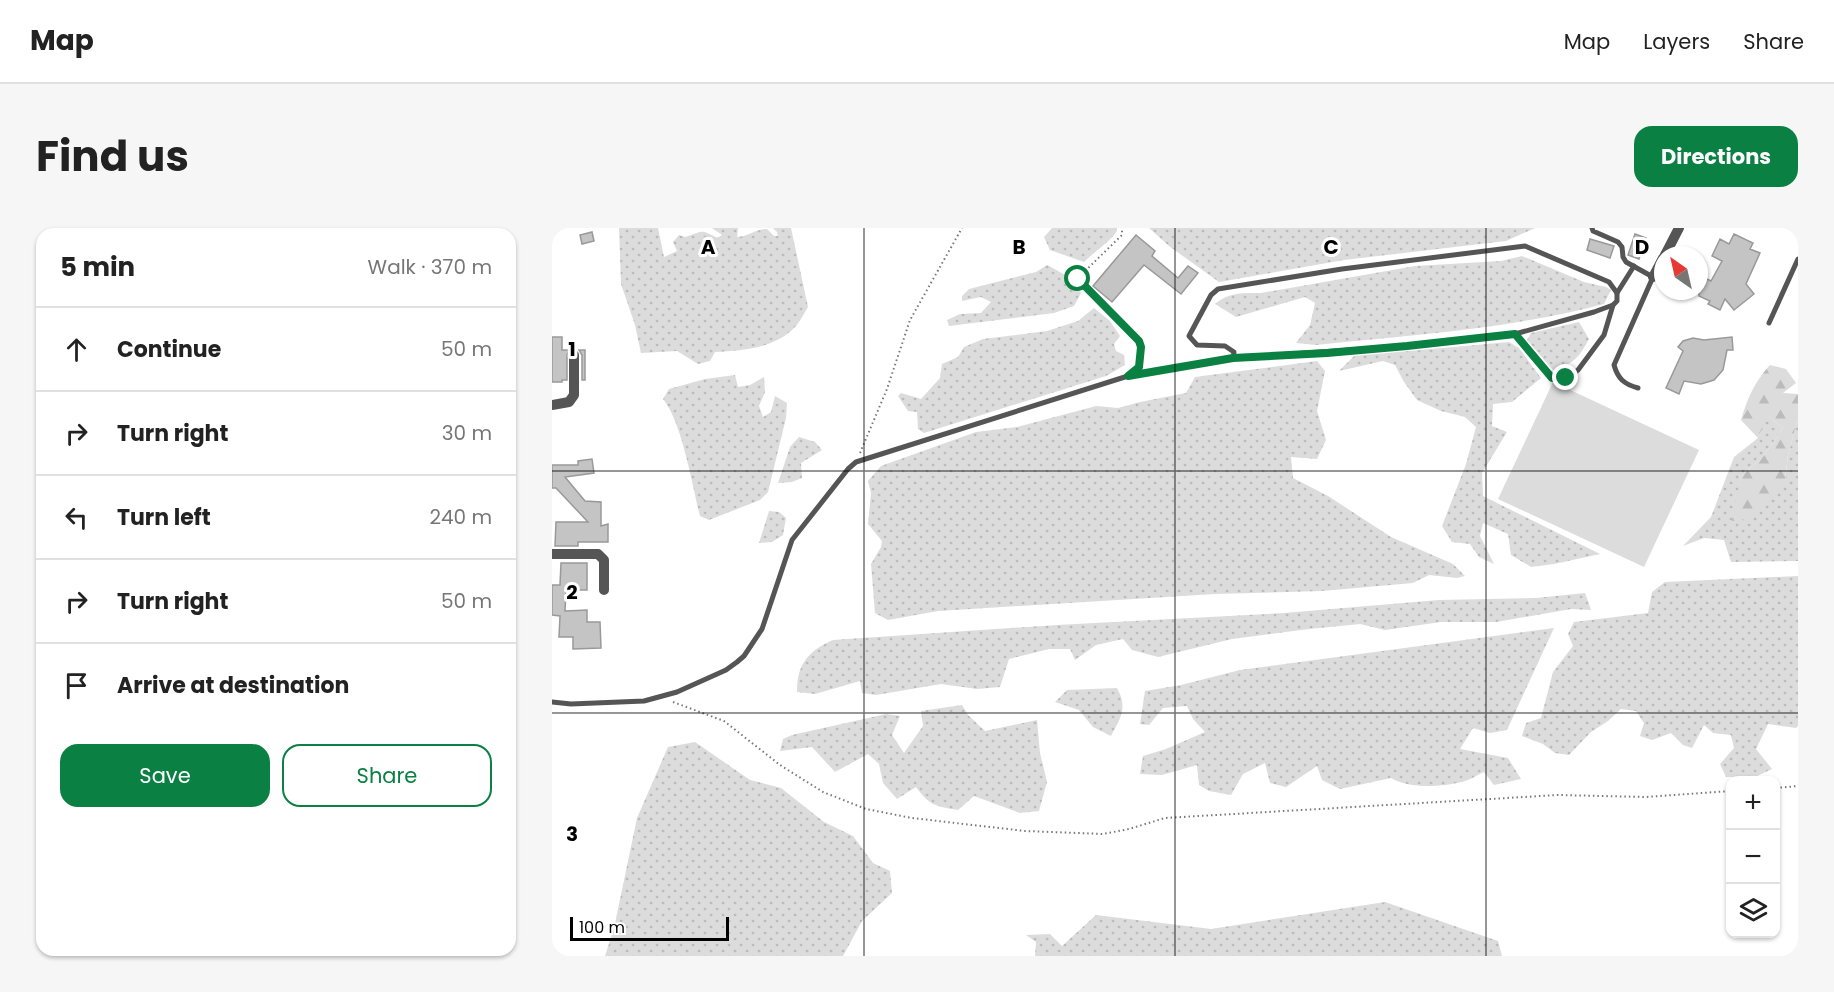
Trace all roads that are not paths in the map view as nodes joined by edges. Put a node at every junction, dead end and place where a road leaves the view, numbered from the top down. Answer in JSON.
{"nodes":[{"id":1,"x":1592,"y":228,"type":"edge"},
{"id":2,"x":1679,"y":228,"type":"edge"},
{"id":3,"x":1669,"y":246,"type":"edge"},
{"id":4,"x":1798,"y":259,"type":"edge"},
{"id":5,"x":1634,"y":266,"type":"junction"},
{"id":6,"x":1653,"y":277,"type":"joint"},
{"id":7,"x":1078,"y":279,"type":"road end"},
{"id":8,"x":1617,"y":293,"type":"junction"},
{"id":9,"x":1613,"y":305,"type":"junction"},
{"id":10,"x":1769,"y":323,"type":"dead end"},
{"id":11,"x":1515,"y":334,"type":"junction"},
{"id":12,"x":574,"y":355,"type":"dead end"},
{"id":13,"x":1233,"y":358,"type":"junction"},
{"id":14,"x":1128,"y":376,"type":"junction"},
{"id":15,"x":1638,"y":388,"type":"dead end"},
{"id":16,"x":552,"y":405,"type":"edge"},
{"id":17,"x":552,"y":554,"type":"edge"},
{"id":18,"x":604,"y":591,"type":"dead end"},
{"id":19,"x":552,"y":702,"type":"edge"}],
"edges":[{"from":1,"to":5,"type":"lane"},
{"from":2,"to":3,"type":"street"},
{"from":4,"to":10,"type":"lane"},
{"from":5,"to":6,"type":"lane"},
{"from":5,"to":8,"type":"lane"},
{"from":6,"to":15,"type":"lane"},
{"from":7,"to":14,"type":"lane"},
{"from":8,"to":9,"type":"lane"},
{"from":8,"to":13,"type":"lane"},
{"from":9,"to":11,"type":"lane"},
{"from":9,"to":11,"type":"lane"},
{"from":11,"to":13,"type":"lane"},
{"from":12,"to":16,"type":"street"},
{"from":13,"to":14,"type":"lane"},
{"from":14,"to":19,"type":"lane"},
{"from":17,"to":18,"type":"street"}]}
